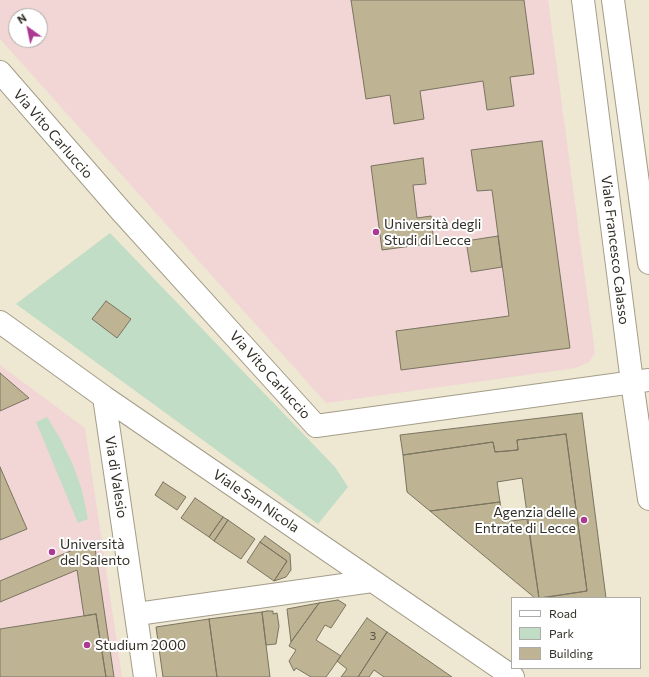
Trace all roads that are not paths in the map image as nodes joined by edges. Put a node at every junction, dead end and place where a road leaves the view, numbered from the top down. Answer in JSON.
{"nodes":[{"id":1,"x":582,"y":0,"type":"edge"},
{"id":2,"x":613,"y":0,"type":"edge"},
{"id":3,"x":0,"y":72,"type":"edge"},
{"id":4,"x":649,"y":263,"type":"edge"},
{"id":5,"x":0,"y":322,"type":"edge"},
{"id":6,"x":640,"y":381,"type":"edge"},
{"id":7,"x":104,"y":397,"type":"junction"},
{"id":8,"x":649,"y":499,"type":"edge"},
{"id":9,"x":372,"y":581,"type":"junction"},
{"id":10,"x":137,"y":614,"type":"junction"},
{"id":11,"x":146,"y":677,"type":"edge"},
{"id":12,"x":513,"y":677,"type":"edge"}],
"edges":[{"from":1,"to":6,"type":"street","name":"Viale Francesco Calasso"},
{"from":2,"to":4,"type":"street"},
{"from":3,"to":6,"type":"street","name":"Via Vito Carluccio"},
{"from":5,"to":7,"type":"street","name":"Viale San Nicola"},
{"from":6,"to":8,"type":"street","name":"Viale Francesco Calasso"},
{"from":7,"to":9,"type":"street","name":"Viale San Nicola"},
{"from":7,"to":10,"type":"street","name":"Via di Valesio"},
{"from":9,"to":10,"type":"street"},
{"from":9,"to":12,"type":"street","name":"Viale San Nicola"},
{"from":10,"to":11,"type":"street","name":"Via di Valesio"}]}
